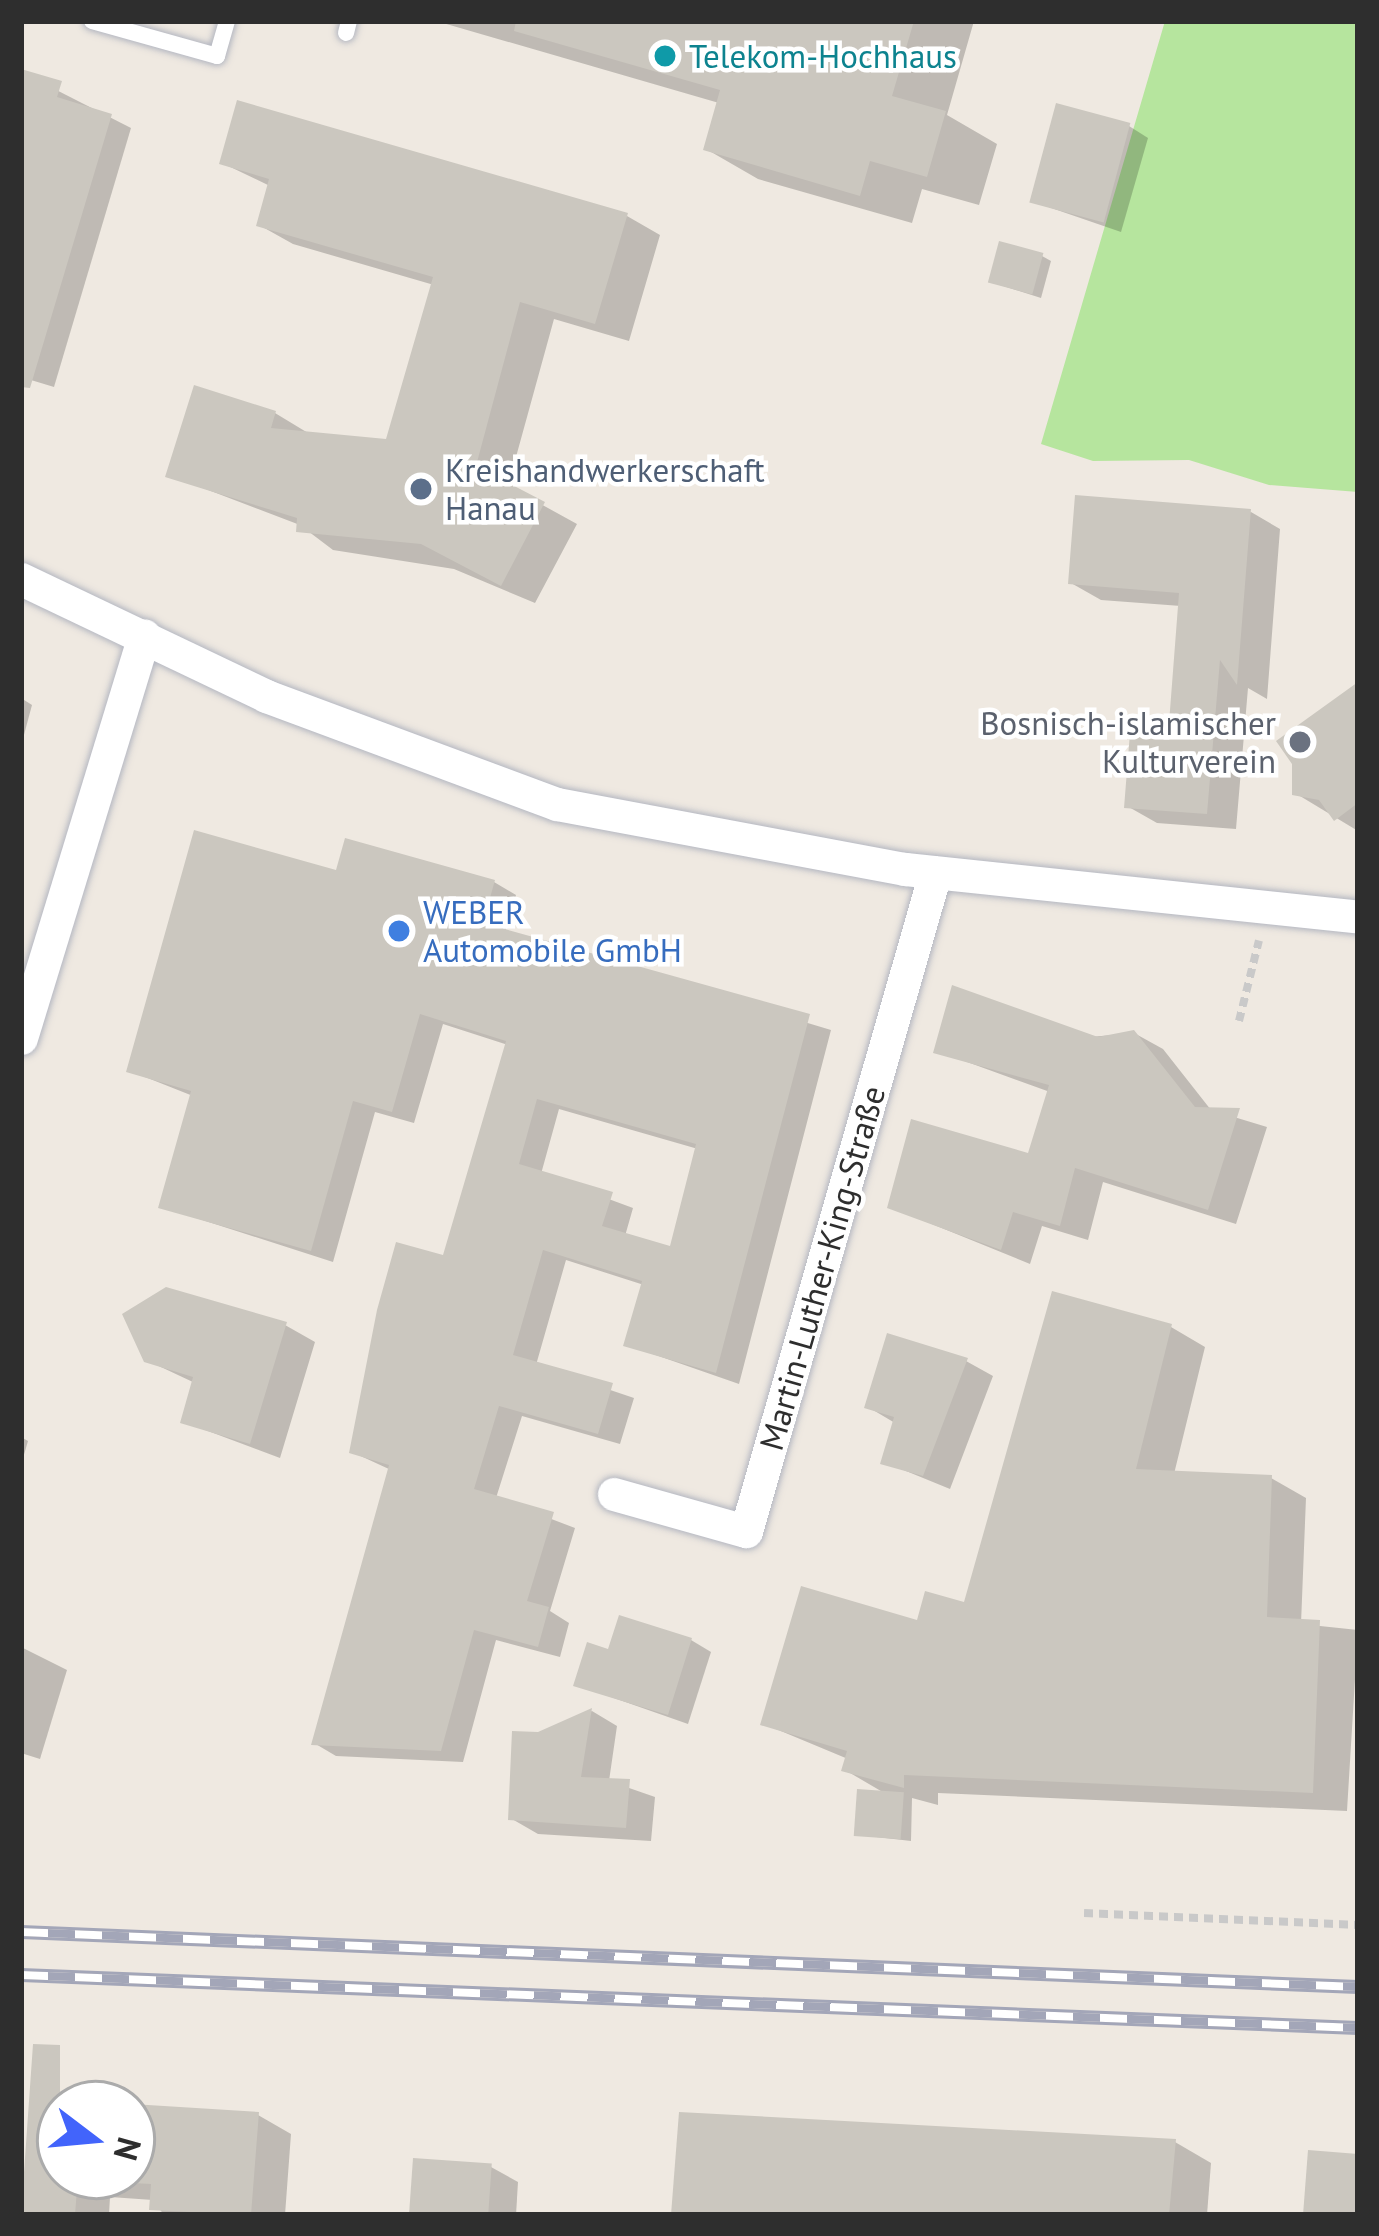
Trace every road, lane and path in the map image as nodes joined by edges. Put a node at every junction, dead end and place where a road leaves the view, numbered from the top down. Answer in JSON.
{"nodes":[{"id":1,"x":92,"y":21,"type":"edge"},
{"id":2,"x":226,"y":21,"type":"edge"},
{"id":3,"x":21,"y":579,"type":"edge"},
{"id":4,"x":144,"y":635,"type":"junction"},
{"id":5,"x":935,"y":873,"type":"junction"},
{"id":6,"x":1267,"y":910,"type":"junction"},
{"id":7,"x":1358,"y":917,"type":"edge"},
{"id":8,"x":1239,"y":1021,"type":"dead end"},
{"id":9,"x":21,"y":1038,"type":"edge"},
{"id":10,"x":614,"y":1494,"type":"dead end"},
{"id":11,"x":1084,"y":1913,"type":"dead end"},
{"id":12,"x":1358,"y":1925,"type":"edge"}],
"edges":[{"from":1,"to":2,"type":"lane"},
{"from":3,"to":4,"type":"street"},
{"from":4,"to":5,"type":"street"},
{"from":4,"to":9,"type":"street"},
{"from":5,"to":6,"type":"street"},
{"from":5,"to":10,"type":"street","name":"Martin-Luther-King-Straße"},
{"from":6,"to":7,"type":"street"},
{"from":6,"to":8,"type":"path"},
{"from":11,"to":12,"type":"path"}]}
